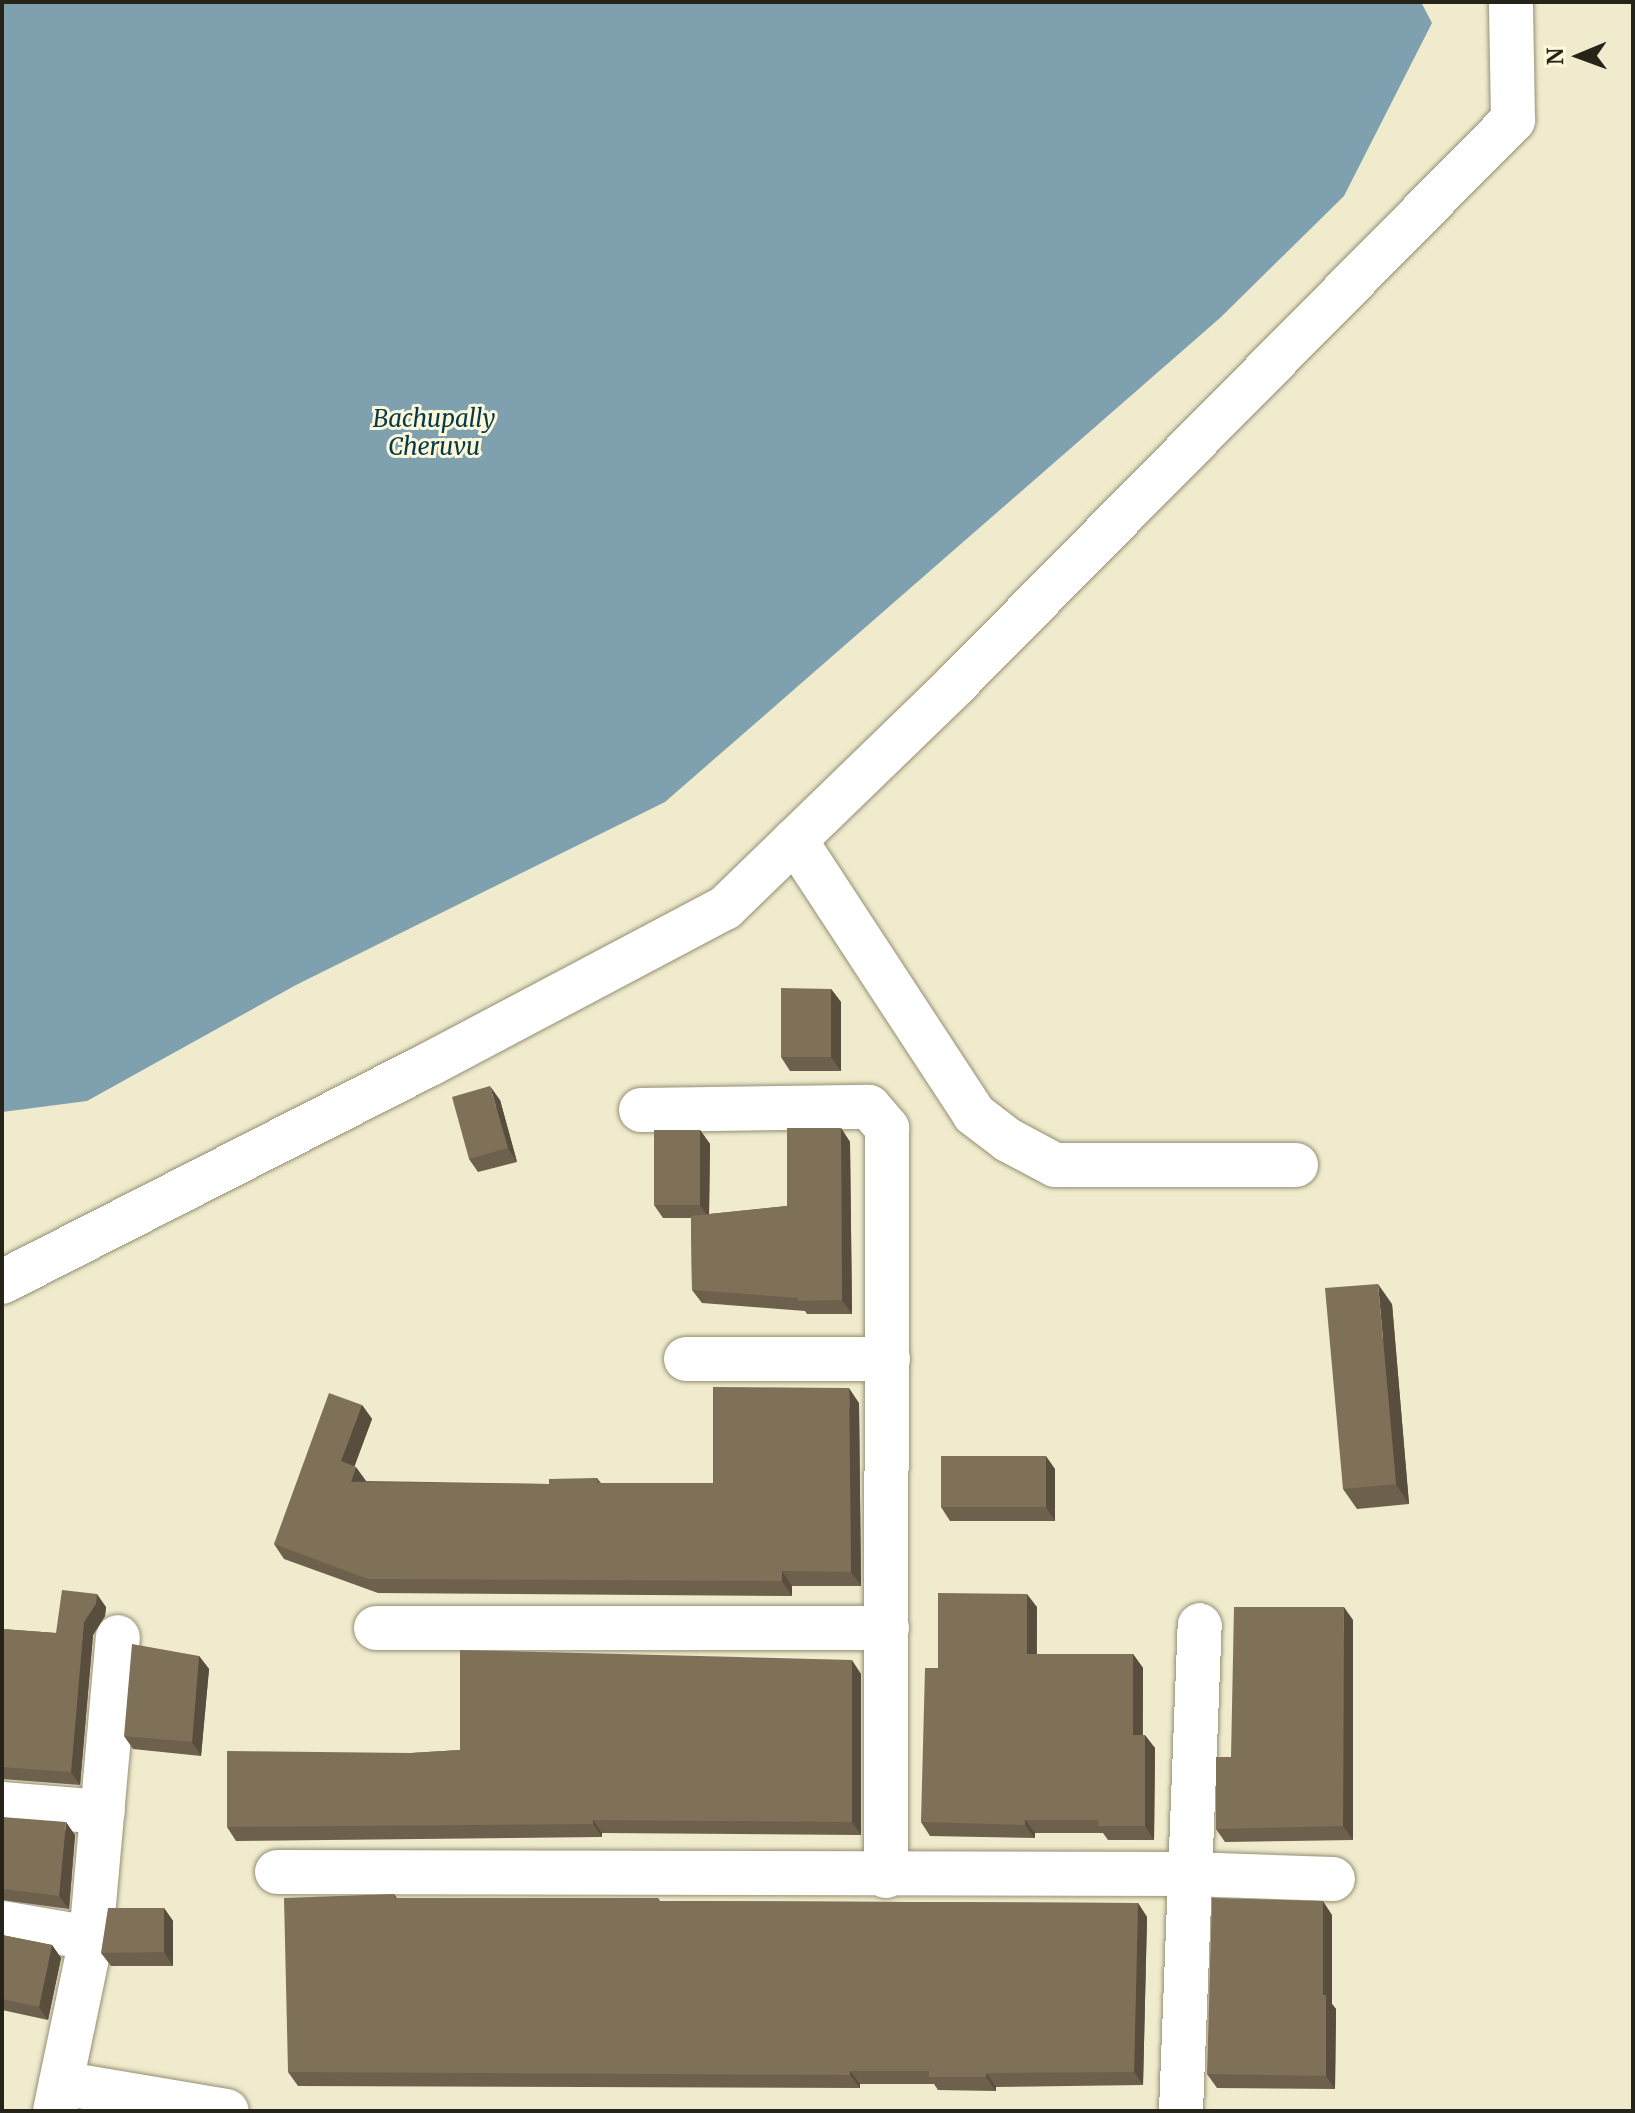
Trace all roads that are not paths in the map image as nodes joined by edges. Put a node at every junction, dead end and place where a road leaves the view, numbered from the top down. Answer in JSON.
{"nodes":[{"id":1,"x":1544,"y":2,"type":"edge"},
{"id":2,"x":1511,"y":20,"type":"edge"},
{"id":3,"x":795,"y":840,"type":"junction"},
{"id":4,"x":641,"y":1110,"type":"dead end"},
{"id":5,"x":1296,"y":1165,"type":"dead end"},
{"id":6,"x":2,"y":1282,"type":"edge"},
{"id":7,"x":686,"y":1359,"type":"dead end"},
{"id":8,"x":888,"y":1359,"type":"junction"},
{"id":9,"x":1200,"y":1625,"type":"dead end"},
{"id":10,"x":376,"y":1628,"type":"dead end"},
{"id":11,"x":887,"y":1628,"type":"junction"},
{"id":12,"x":118,"y":1637,"type":"dead end"},
{"id":13,"x":2,"y":1804,"type":"edge"},
{"id":14,"x":103,"y":1812,"type":"junction"},
{"id":15,"x":277,"y":1872,"type":"dead end"},
{"id":16,"x":1189,"y":1874,"type":"junction"},
{"id":17,"x":886,"y":1876,"type":"junction"},
{"id":18,"x":1333,"y":1879,"type":"dead end"},
{"id":19,"x":2,"y":1923,"type":"edge"},
{"id":20,"x":91,"y":1938,"type":"junction"},
{"id":21,"x":58,"y":2097,"type":"edge"},
{"id":22,"x":227,"y":2111,"type":"edge"},
{"id":23,"x":1181,"y":2111,"type":"edge"}],
"edges":[{"from":1,"to":2,"type":"street"},
{"from":2,"to":3,"type":"street"},
{"from":3,"to":5,"type":"street"},
{"from":3,"to":6,"type":"street"},
{"from":4,"to":8,"type":"street"},
{"from":7,"to":8,"type":"street"},
{"from":8,"to":11,"type":"street"},
{"from":9,"to":16,"type":"street"},
{"from":10,"to":11,"type":"street"},
{"from":11,"to":17,"type":"street"},
{"from":12,"to":14,"type":"street"},
{"from":13,"to":14,"type":"street"},
{"from":14,"to":20,"type":"street"},
{"from":15,"to":17,"type":"street"},
{"from":16,"to":17,"type":"street"},
{"from":16,"to":18,"type":"street"},
{"from":16,"to":23,"type":"street"},
{"from":19,"to":20,"type":"street"},
{"from":20,"to":21,"type":"street"},
{"from":21,"to":22,"type":"street"}]}
